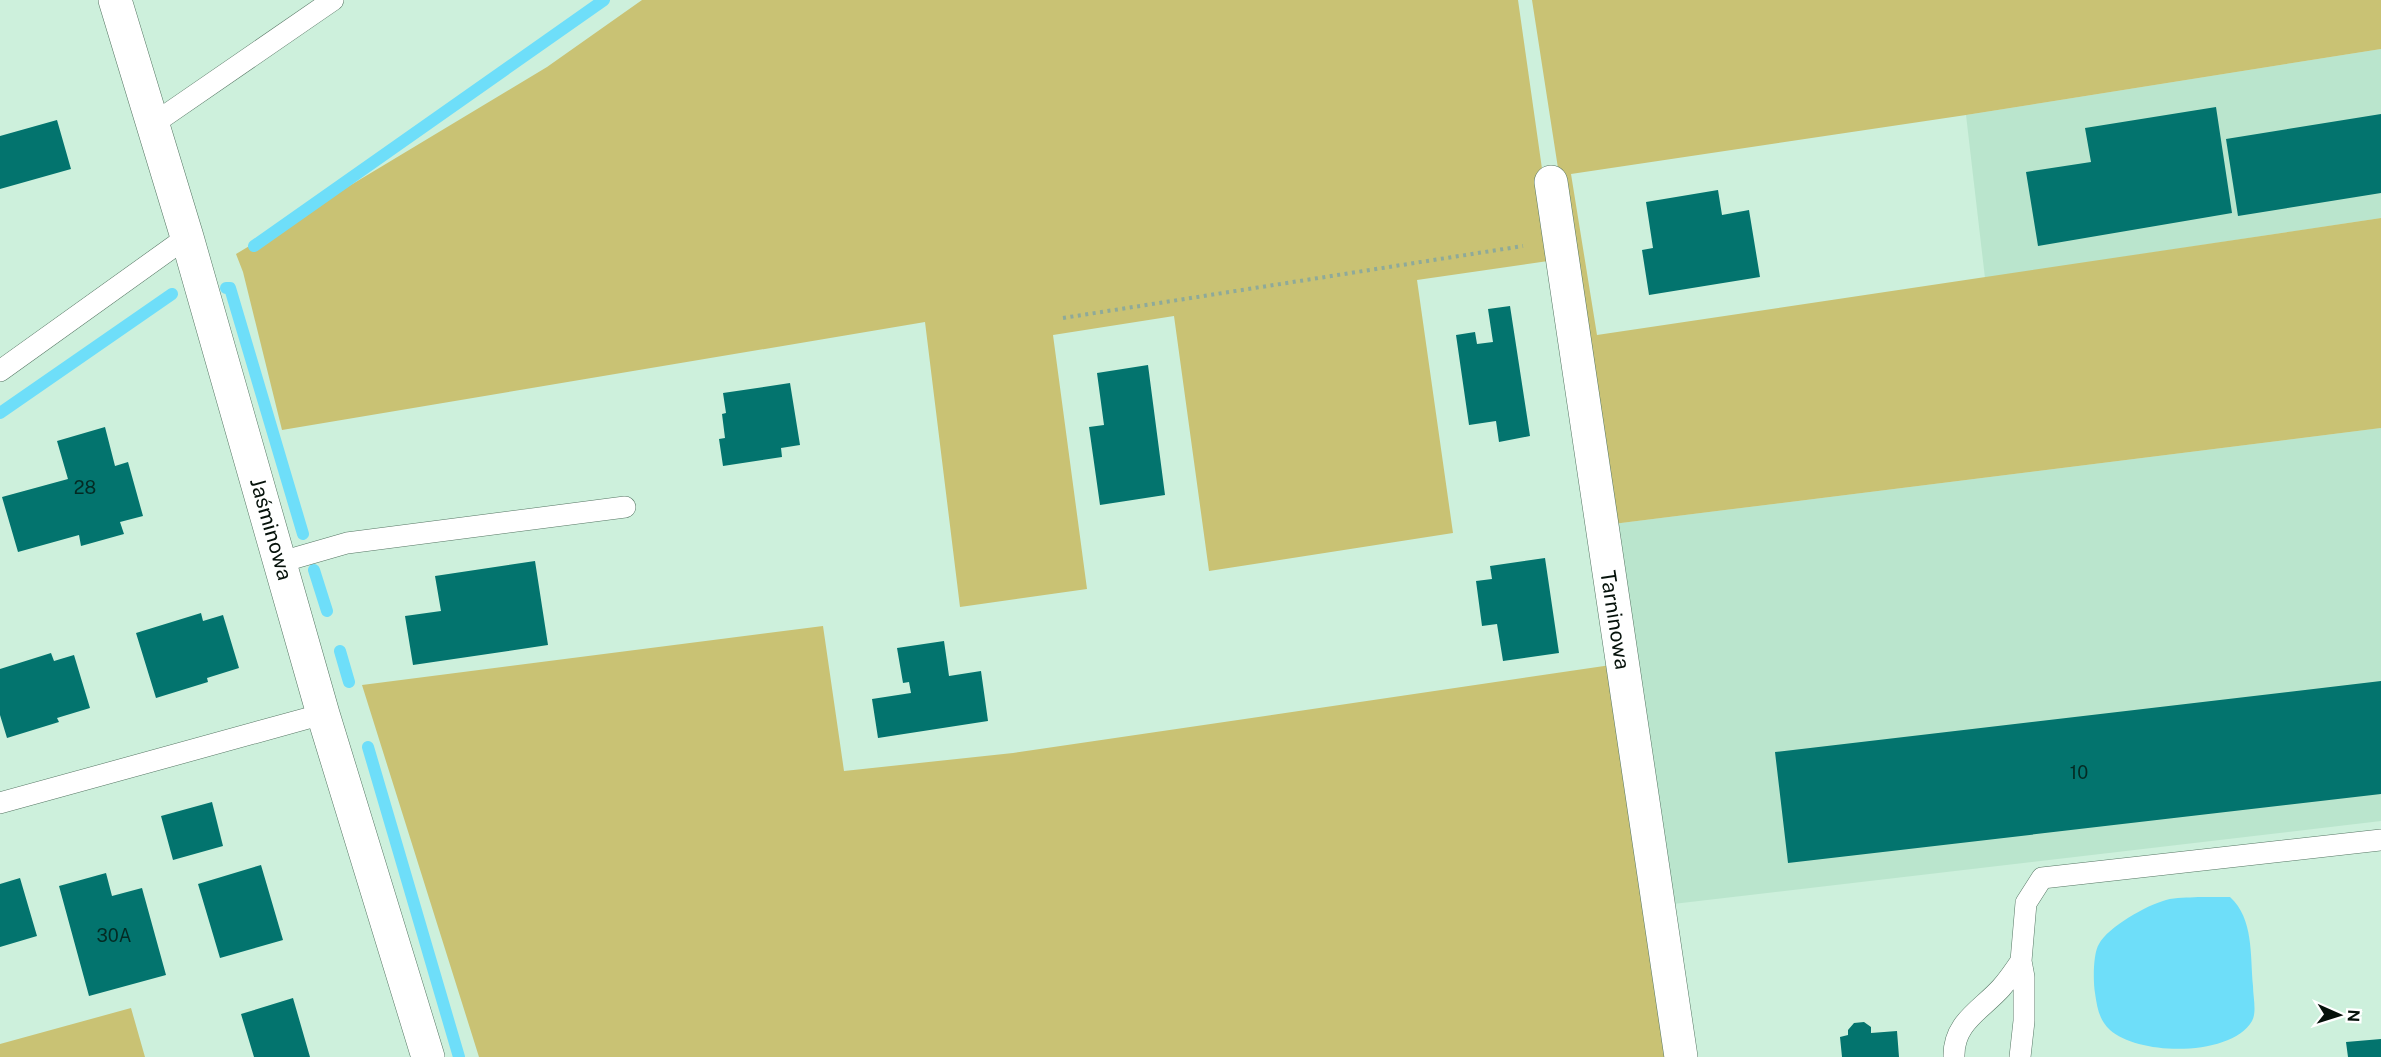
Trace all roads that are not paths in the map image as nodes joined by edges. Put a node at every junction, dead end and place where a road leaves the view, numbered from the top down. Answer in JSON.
{"nodes":[{"id":1,"x":115,"y":0,"type":"edge"},
{"id":2,"x":333,"y":0,"type":"edge"},
{"id":3,"x":153,"y":124,"type":"junction"},
{"id":4,"x":1551,"y":182,"type":"dead end"},
{"id":5,"x":187,"y":237,"type":"junction"},
{"id":6,"x":0,"y":371,"type":"edge"},
{"id":7,"x":625,"y":507,"type":"dead end"},
{"id":8,"x":281,"y":562,"type":"junction"},
{"id":9,"x":323,"y":714,"type":"junction"},
{"id":10,"x":0,"y":803,"type":"edge"},
{"id":11,"x":2381,"y":840,"type":"edge"},
{"id":12,"x":2021,"y":961,"type":"junction"},
{"id":13,"x":428,"y":1057,"type":"edge"},
{"id":14,"x":1681,"y":1057,"type":"edge"},
{"id":15,"x":1953,"y":1057,"type":"edge"},
{"id":16,"x":2020,"y":1057,"type":"edge"}],
"edges":[{"from":1,"to":3,"type":"street","name":"Jaśminowa"},
{"from":2,"to":3,"type":"lane"},
{"from":3,"to":5,"type":"street","name":"Jaśminowa"},
{"from":4,"to":14,"type":"street","name":"Tarninowa"},
{"from":5,"to":6,"type":"lane"},
{"from":5,"to":8,"type":"street","name":"Jaśminowa"},
{"from":7,"to":8,"type":"lane"},
{"from":8,"to":9,"type":"street","name":"Jaśminowa"},
{"from":9,"to":10,"type":"lane"},
{"from":9,"to":13,"type":"street","name":"Jaśminowa"},
{"from":11,"to":12,"type":"lane"},
{"from":12,"to":15,"type":"lane"},
{"from":12,"to":16,"type":"lane"}]}
